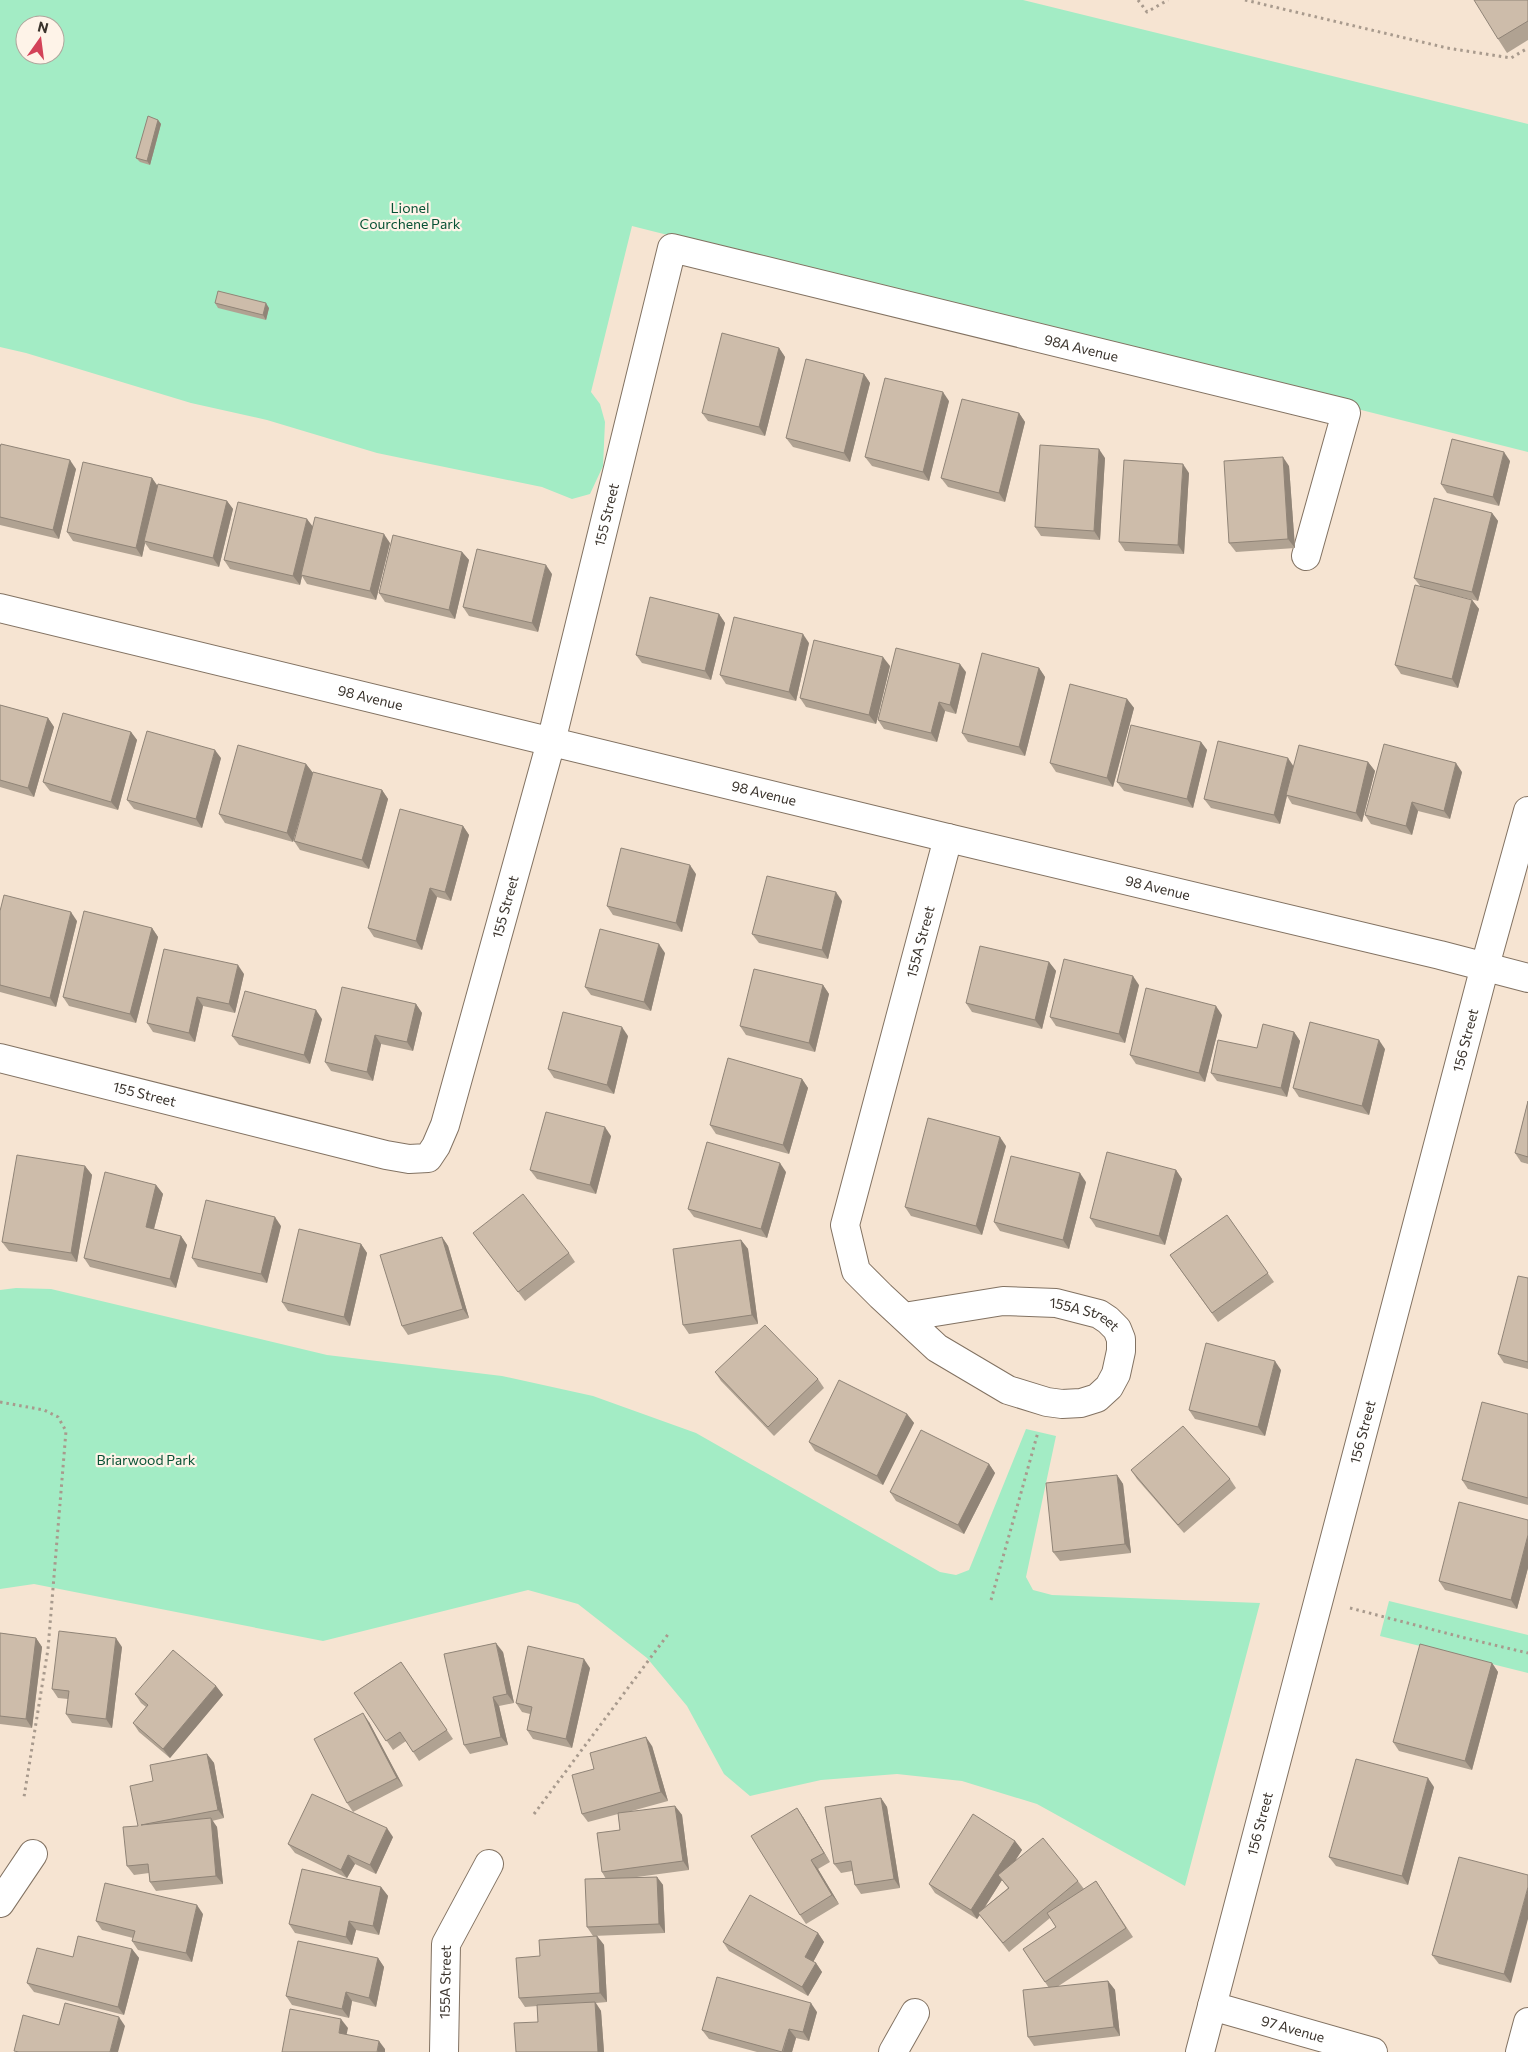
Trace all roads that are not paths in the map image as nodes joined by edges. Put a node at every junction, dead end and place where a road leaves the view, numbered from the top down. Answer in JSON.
{"nodes":[{"id":1,"x":672,"y":248,"type":"joint"},
{"id":2,"x":1306,"y":556,"type":"dead end"},
{"id":3,"x":0,"y":608,"type":"edge"},
{"id":4,"x":551,"y":742,"type":"junction"},
{"id":5,"x":1528,"y":811,"type":"edge"},
{"id":6,"x":948,"y":838,"type":"junction"},
{"id":7,"x":1485,"y":966,"type":"junction"},
{"id":8,"x":1528,"y":978,"type":"edge"},
{"id":9,"x":8,"y":1064,"type":"edge"},
{"id":10,"x":904,"y":1317,"type":"junction"},
{"id":11,"x":33,"y":1854,"type":"dead end"},
{"id":12,"x":489,"y":1864,"type":"dead end"},
{"id":13,"x":0,"y":1903,"type":"edge"},
{"id":14,"x":1212,"y":2006,"type":"junction"},
{"id":15,"x":915,"y":2013,"type":"dead end"},
{"id":16,"x":1528,"y":2022,"type":"edge"},
{"id":17,"x":444,"y":2052,"type":"edge"},
{"id":18,"x":893,"y":2052,"type":"edge"},
{"id":19,"x":1200,"y":2052,"type":"edge"},
{"id":20,"x":1373,"y":2052,"type":"edge"},
{"id":21,"x":1520,"y":2052,"type":"edge"}],
"edges":[{"from":1,"to":2,"type":"street","name":"98A Avenue"},
{"from":1,"to":4,"type":"street","name":"155 Street"},
{"from":3,"to":4,"type":"street","name":"98 Avenue"},
{"from":4,"to":6,"type":"street","name":"98 Avenue"},
{"from":4,"to":9,"type":"street","name":"155 Street"},
{"from":5,"to":7,"type":"street","name":"156 Street"},
{"from":6,"to":7,"type":"street","name":"98 Avenue"},
{"from":6,"to":10,"type":"street","name":"155A Street"},
{"from":7,"to":8,"type":"street","name":"98 Avenue"},
{"from":7,"to":14,"type":"street","name":"156 Street"},
{"from":10,"to":10,"type":"street","name":"155A Street"},
{"from":11,"to":13,"type":"street"},
{"from":12,"to":17,"type":"street","name":"155A Street"},
{"from":14,"to":19,"type":"street","name":"156 Street"},
{"from":14,"to":20,"type":"street","name":"97 Avenue"},
{"from":15,"to":18,"type":"street"},
{"from":16,"to":21,"type":"street"}]}
